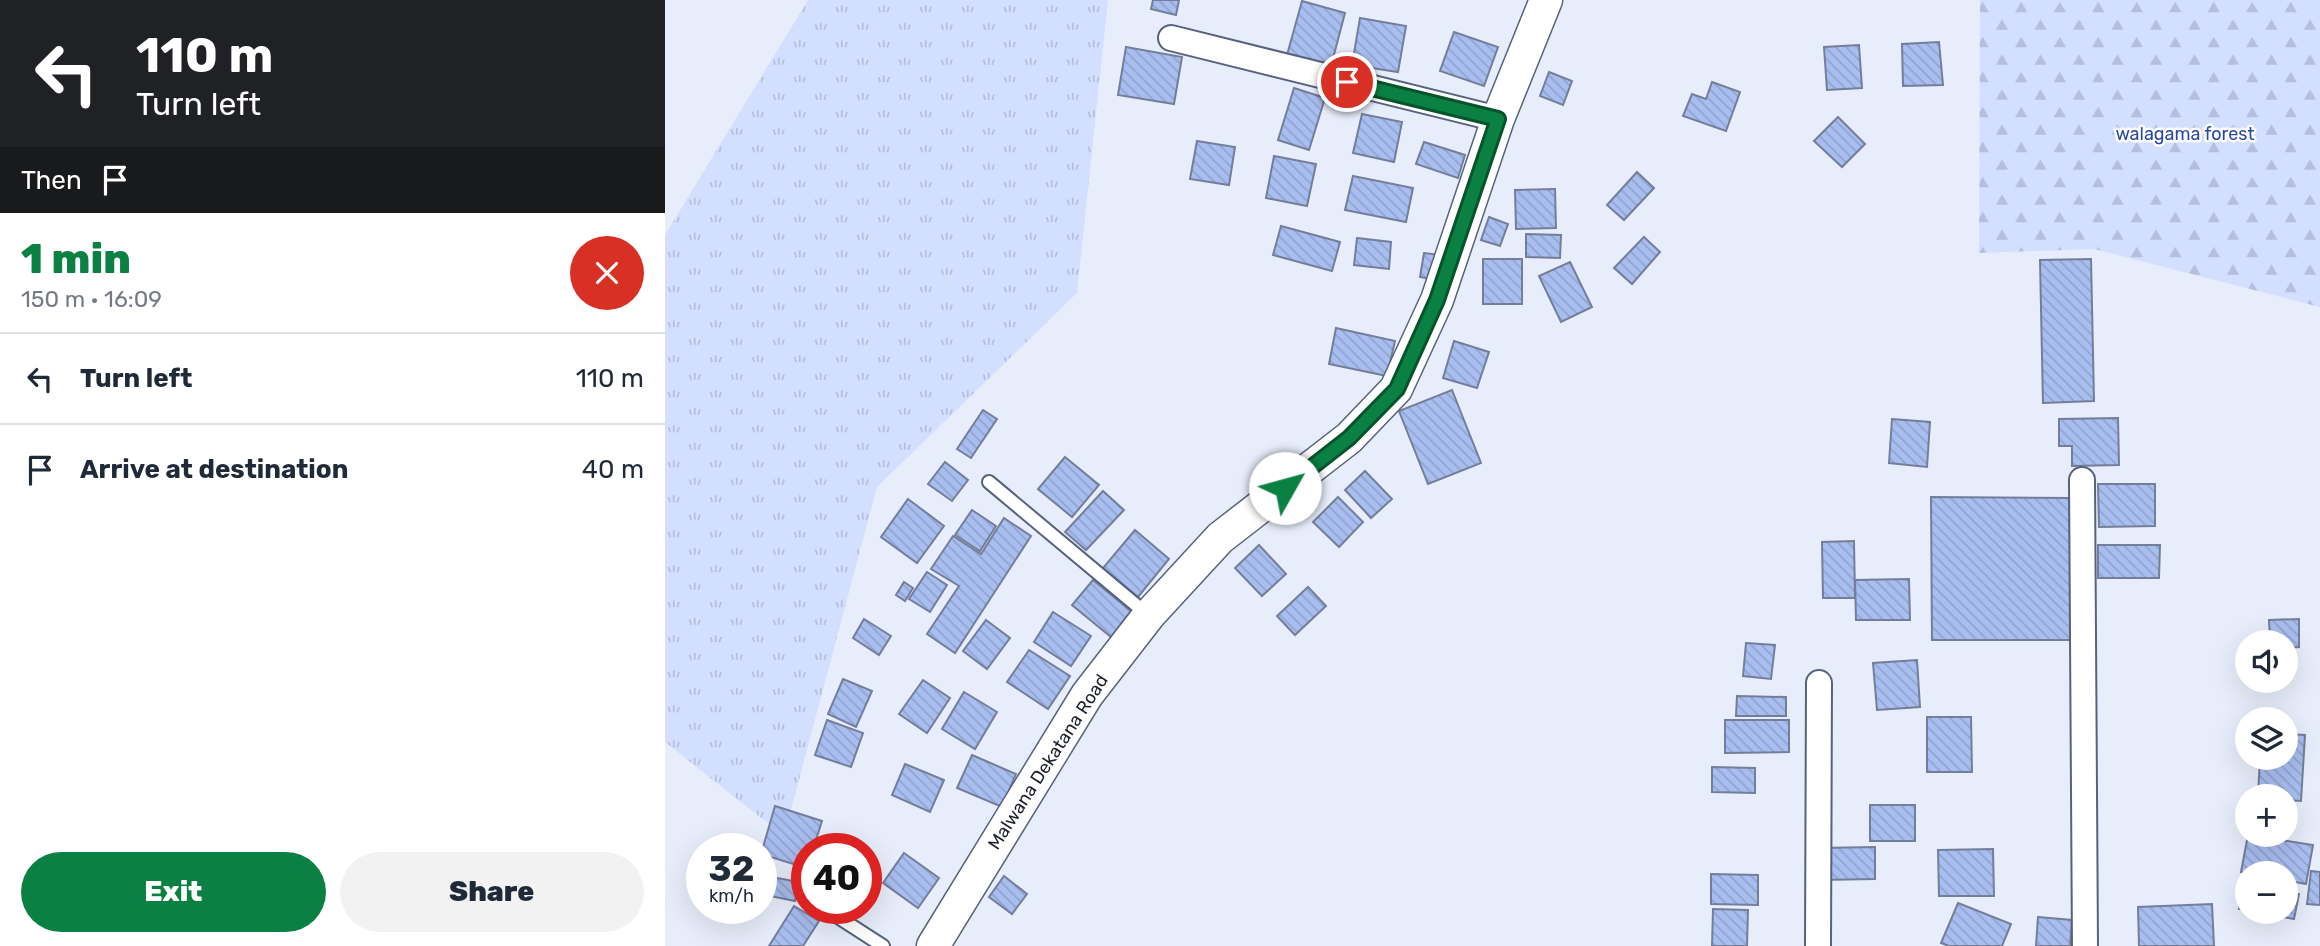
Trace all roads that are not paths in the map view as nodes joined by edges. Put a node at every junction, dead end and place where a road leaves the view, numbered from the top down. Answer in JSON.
{"nodes":[{"id":1,"x":1546,"y":0,"type":"edge"},
{"id":2,"x":1171,"y":38,"type":"dead end"},
{"id":3,"x":1498,"y":119,"type":"junction"},
{"id":4,"x":2082,"y":480,"type":"dead end"},
{"id":5,"x":989,"y":482,"type":"dead end"},
{"id":6,"x":1149,"y":615,"type":"junction"},
{"id":7,"x":1819,"y":683,"type":"dead end"},
{"id":8,"x":849,"y":924,"type":"edge"},
{"id":9,"x":883,"y":946,"type":"edge"},
{"id":10,"x":933,"y":946,"type":"edge"},
{"id":11,"x":1818,"y":946,"type":"edge"},
{"id":12,"x":2085,"y":946,"type":"edge"}],
"edges":[{"from":1,"to":3,"type":"street","name":"Malwana Dekatana Road"},
{"from":2,"to":3,"type":"street"},
{"from":3,"to":6,"type":"street","name":"Malwana Dekatana Road"},
{"from":4,"to":12,"type":"street"},
{"from":5,"to":6,"type":"lane"},
{"from":6,"to":10,"type":"street","name":"Malwana Dekatana Road"},
{"from":7,"to":11,"type":"street"},
{"from":8,"to":9,"type":"lane"}]}
